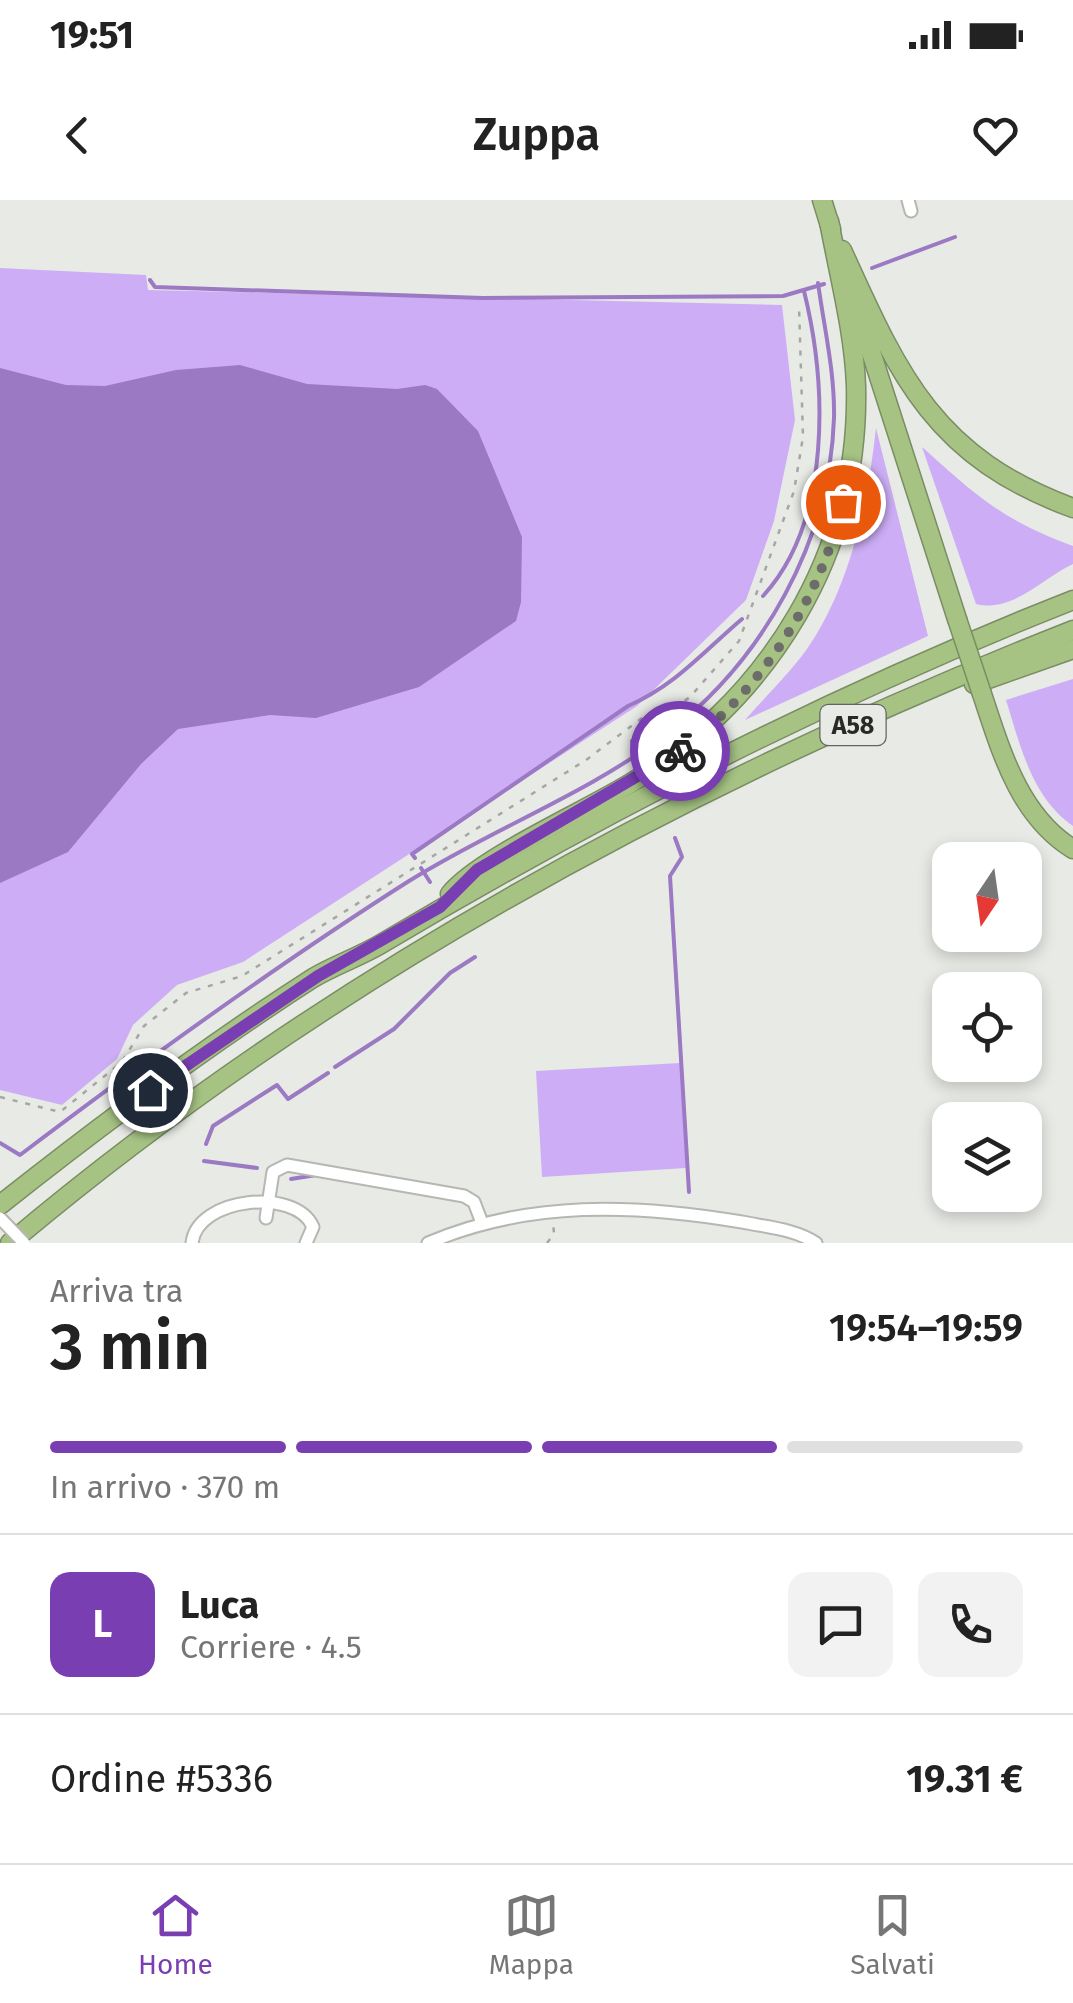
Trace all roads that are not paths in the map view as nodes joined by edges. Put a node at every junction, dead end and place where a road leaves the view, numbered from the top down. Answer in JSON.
{"nodes":[{"id":1,"x":822,"y":200,"type":"edge"},
{"id":2,"x":829,"y":221,"type":"junction"},
{"id":3,"x":1073,"y":508,"type":"edge"},
{"id":4,"x":1073,"y":600,"type":"edge"},
{"id":5,"x":1073,"y":630,"type":"edge"},
{"id":6,"x":1073,"y":648,"type":"edge"},
{"id":7,"x":841,"y":730,"type":"junction"},
{"id":8,"x":1073,"y":848,"type":"edge"},
{"id":9,"x":440,"y":907,"type":"junction"},
{"id":10,"x":268,"y":1204,"type":"junction"},
{"id":11,"x":0,"y":1206,"type":"edge"},
{"id":12,"x":0,"y":1218,"type":"edge"},
{"id":13,"x":266,"y":1218,"type":"dead end"},
{"id":14,"x":482,"y":1223,"type":"junction"},
{"id":15,"x":10,"y":1243,"type":"edge"},
{"id":16,"x":24,"y":1243,"type":"edge"},
{"id":17,"x":192,"y":1243,"type":"edge"},
{"id":18,"x":306,"y":1243,"type":"edge"},
{"id":19,"x":428,"y":1243,"type":"edge"},
{"id":20,"x":816,"y":1243,"type":"edge"}],
"edges":[{"from":1,"to":2,"type":"highway","number":"A58"},
{"from":2,"to":3,"type":"highway","number":"A58"},
{"from":2,"to":8,"type":"highway","number":"A58","bridge":true},
{"from":2,"to":9,"type":"highway","number":"A58"},
{"from":4,"to":9,"type":"highway","number":"A58"},
{"from":5,"to":7,"type":"highway","number":"A58"},
{"from":6,"to":7,"type":"highway","number":"A58"},
{"from":7,"to":15,"type":"highway","number":"A58"},
{"from":9,"to":11,"type":"highway","number":"A58"},
{"from":10,"to":13,"type":"street"},
{"from":10,"to":14,"type":"street"},
{"from":10,"to":17,"type":"street"},
{"from":10,"to":18,"type":"street"},
{"from":12,"to":16,"type":"street","bridge":true},
{"from":14,"to":19,"type":"street"},
{"from":14,"to":20,"type":"street"}]}
